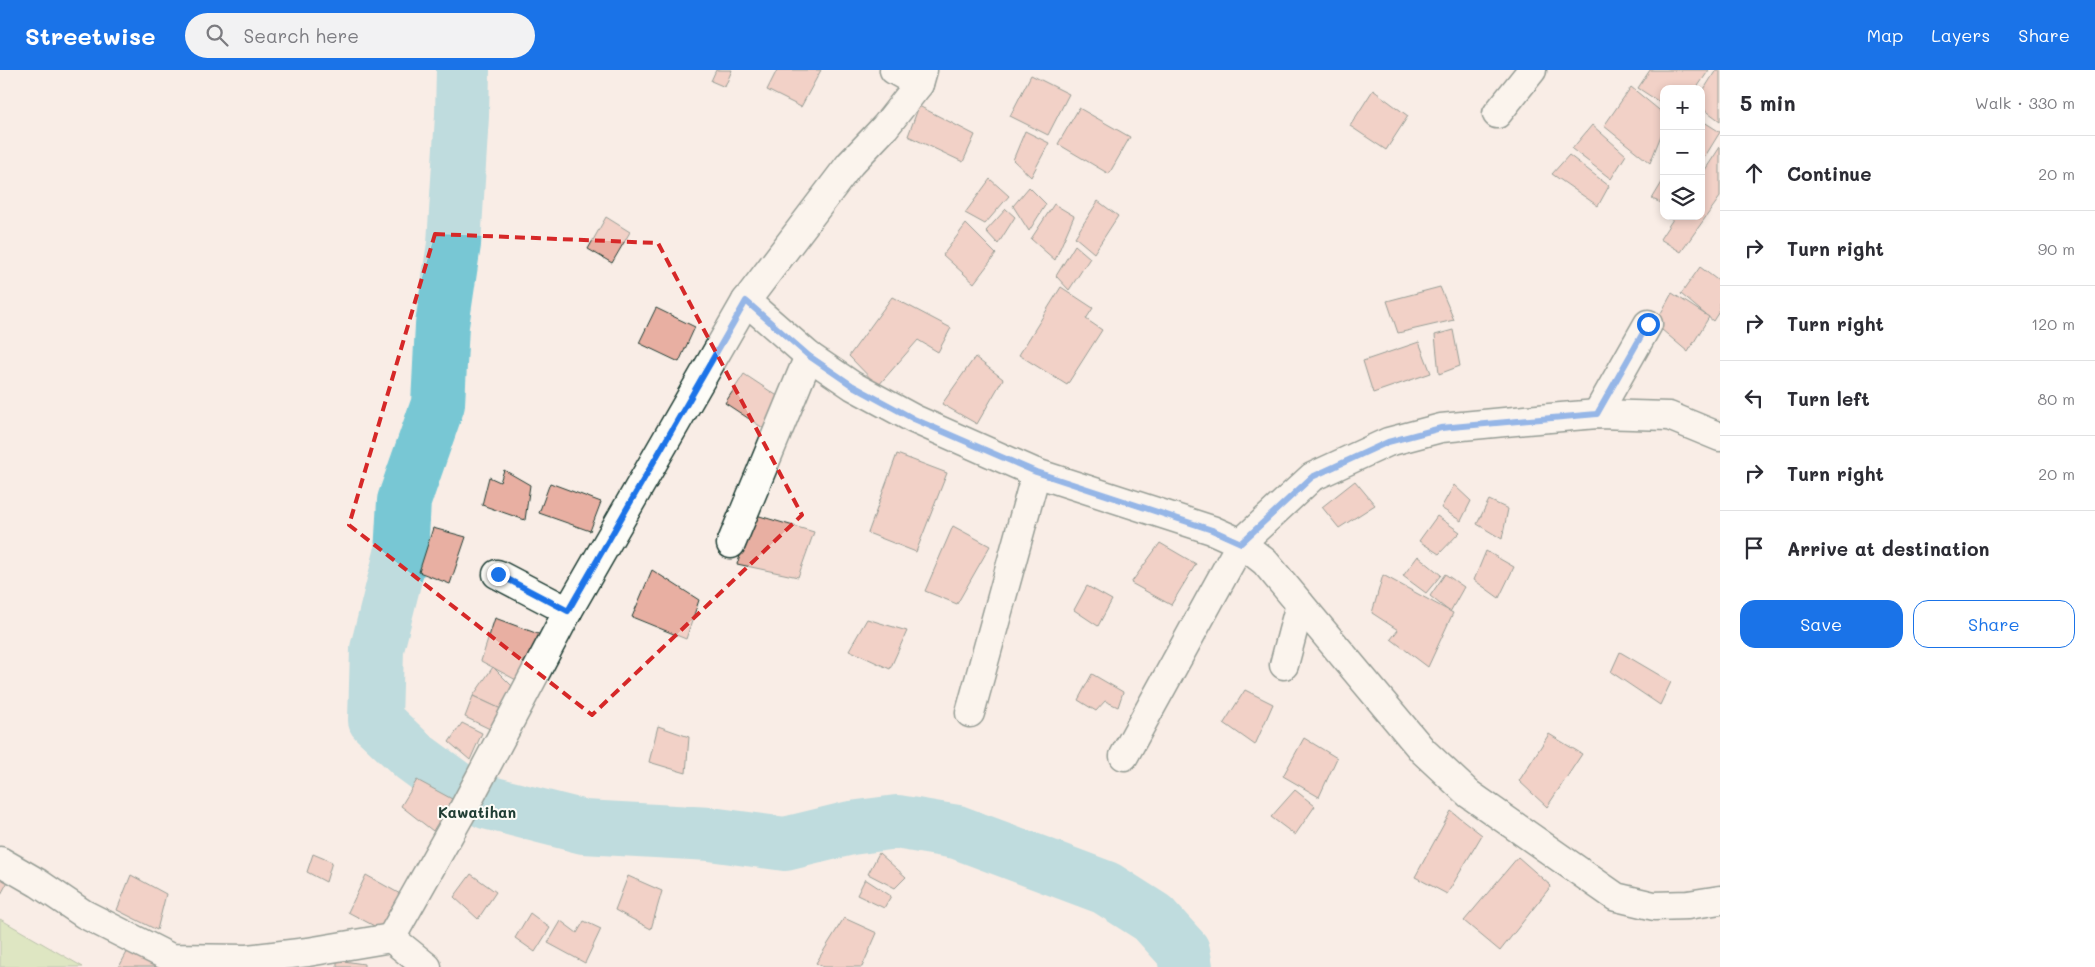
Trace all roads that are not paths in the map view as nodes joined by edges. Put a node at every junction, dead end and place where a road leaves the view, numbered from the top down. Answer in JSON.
{"nodes":[{"id":1,"x":894,"y":70,"type":"edge"},
{"id":2,"x":1532,"y":70,"type":"edge"},
{"id":3,"x":921,"y":77,"type":"edge"},
{"id":4,"x":1497,"y":114,"type":"dead end"},
{"id":5,"x":746,"y":301,"type":"junction"},
{"id":6,"x":1648,"y":324,"type":"dead end"},
{"id":7,"x":809,"y":356,"type":"junction"},
{"id":8,"x":1597,"y":414,"type":"junction"},
{"id":9,"x":1720,"y":437,"type":"edge"},
{"id":10,"x":1036,"y":472,"type":"junction"},
{"id":11,"x":1241,"y":543,"type":"junction"},
{"id":12,"x":731,"y":544,"type":"dead end"},
{"id":13,"x":498,"y":574,"type":"dead end"},
{"id":14,"x":1300,"y":604,"type":"junction"},
{"id":15,"x":568,"y":611,"type":"junction"},
{"id":16,"x":1284,"y":665,"type":"dead end"},
{"id":17,"x":970,"y":713,"type":"dead end"},
{"id":18,"x":1124,"y":756,"type":"dead end"},
{"id":19,"x":0,"y":861,"type":"edge"},
{"id":20,"x":1720,"y":900,"type":"edge"},
{"id":21,"x":391,"y":938,"type":"junction"},
{"id":22,"x":427,"y":967,"type":"edge"}],
"edges":[{"from":1,"to":3,"type":"street"},
{"from":2,"to":4,"type":"street"},
{"from":3,"to":5,"type":"street"},
{"from":5,"to":7,"type":"street"},
{"from":5,"to":15,"type":"street"},
{"from":6,"to":8,"type":"street"},
{"from":7,"to":10,"type":"street"},
{"from":7,"to":12,"type":"street"},
{"from":8,"to":9,"type":"street"},
{"from":8,"to":11,"type":"street"},
{"from":10,"to":11,"type":"street"},
{"from":10,"to":17,"type":"street"},
{"from":11,"to":14,"type":"street"},
{"from":11,"to":18,"type":"street"},
{"from":13,"to":15,"type":"street"},
{"from":14,"to":16,"type":"street"},
{"from":14,"to":20,"type":"street"},
{"from":15,"to":21,"type":"street"},
{"from":19,"to":21,"type":"street"},
{"from":21,"to":22,"type":"street"}]}
